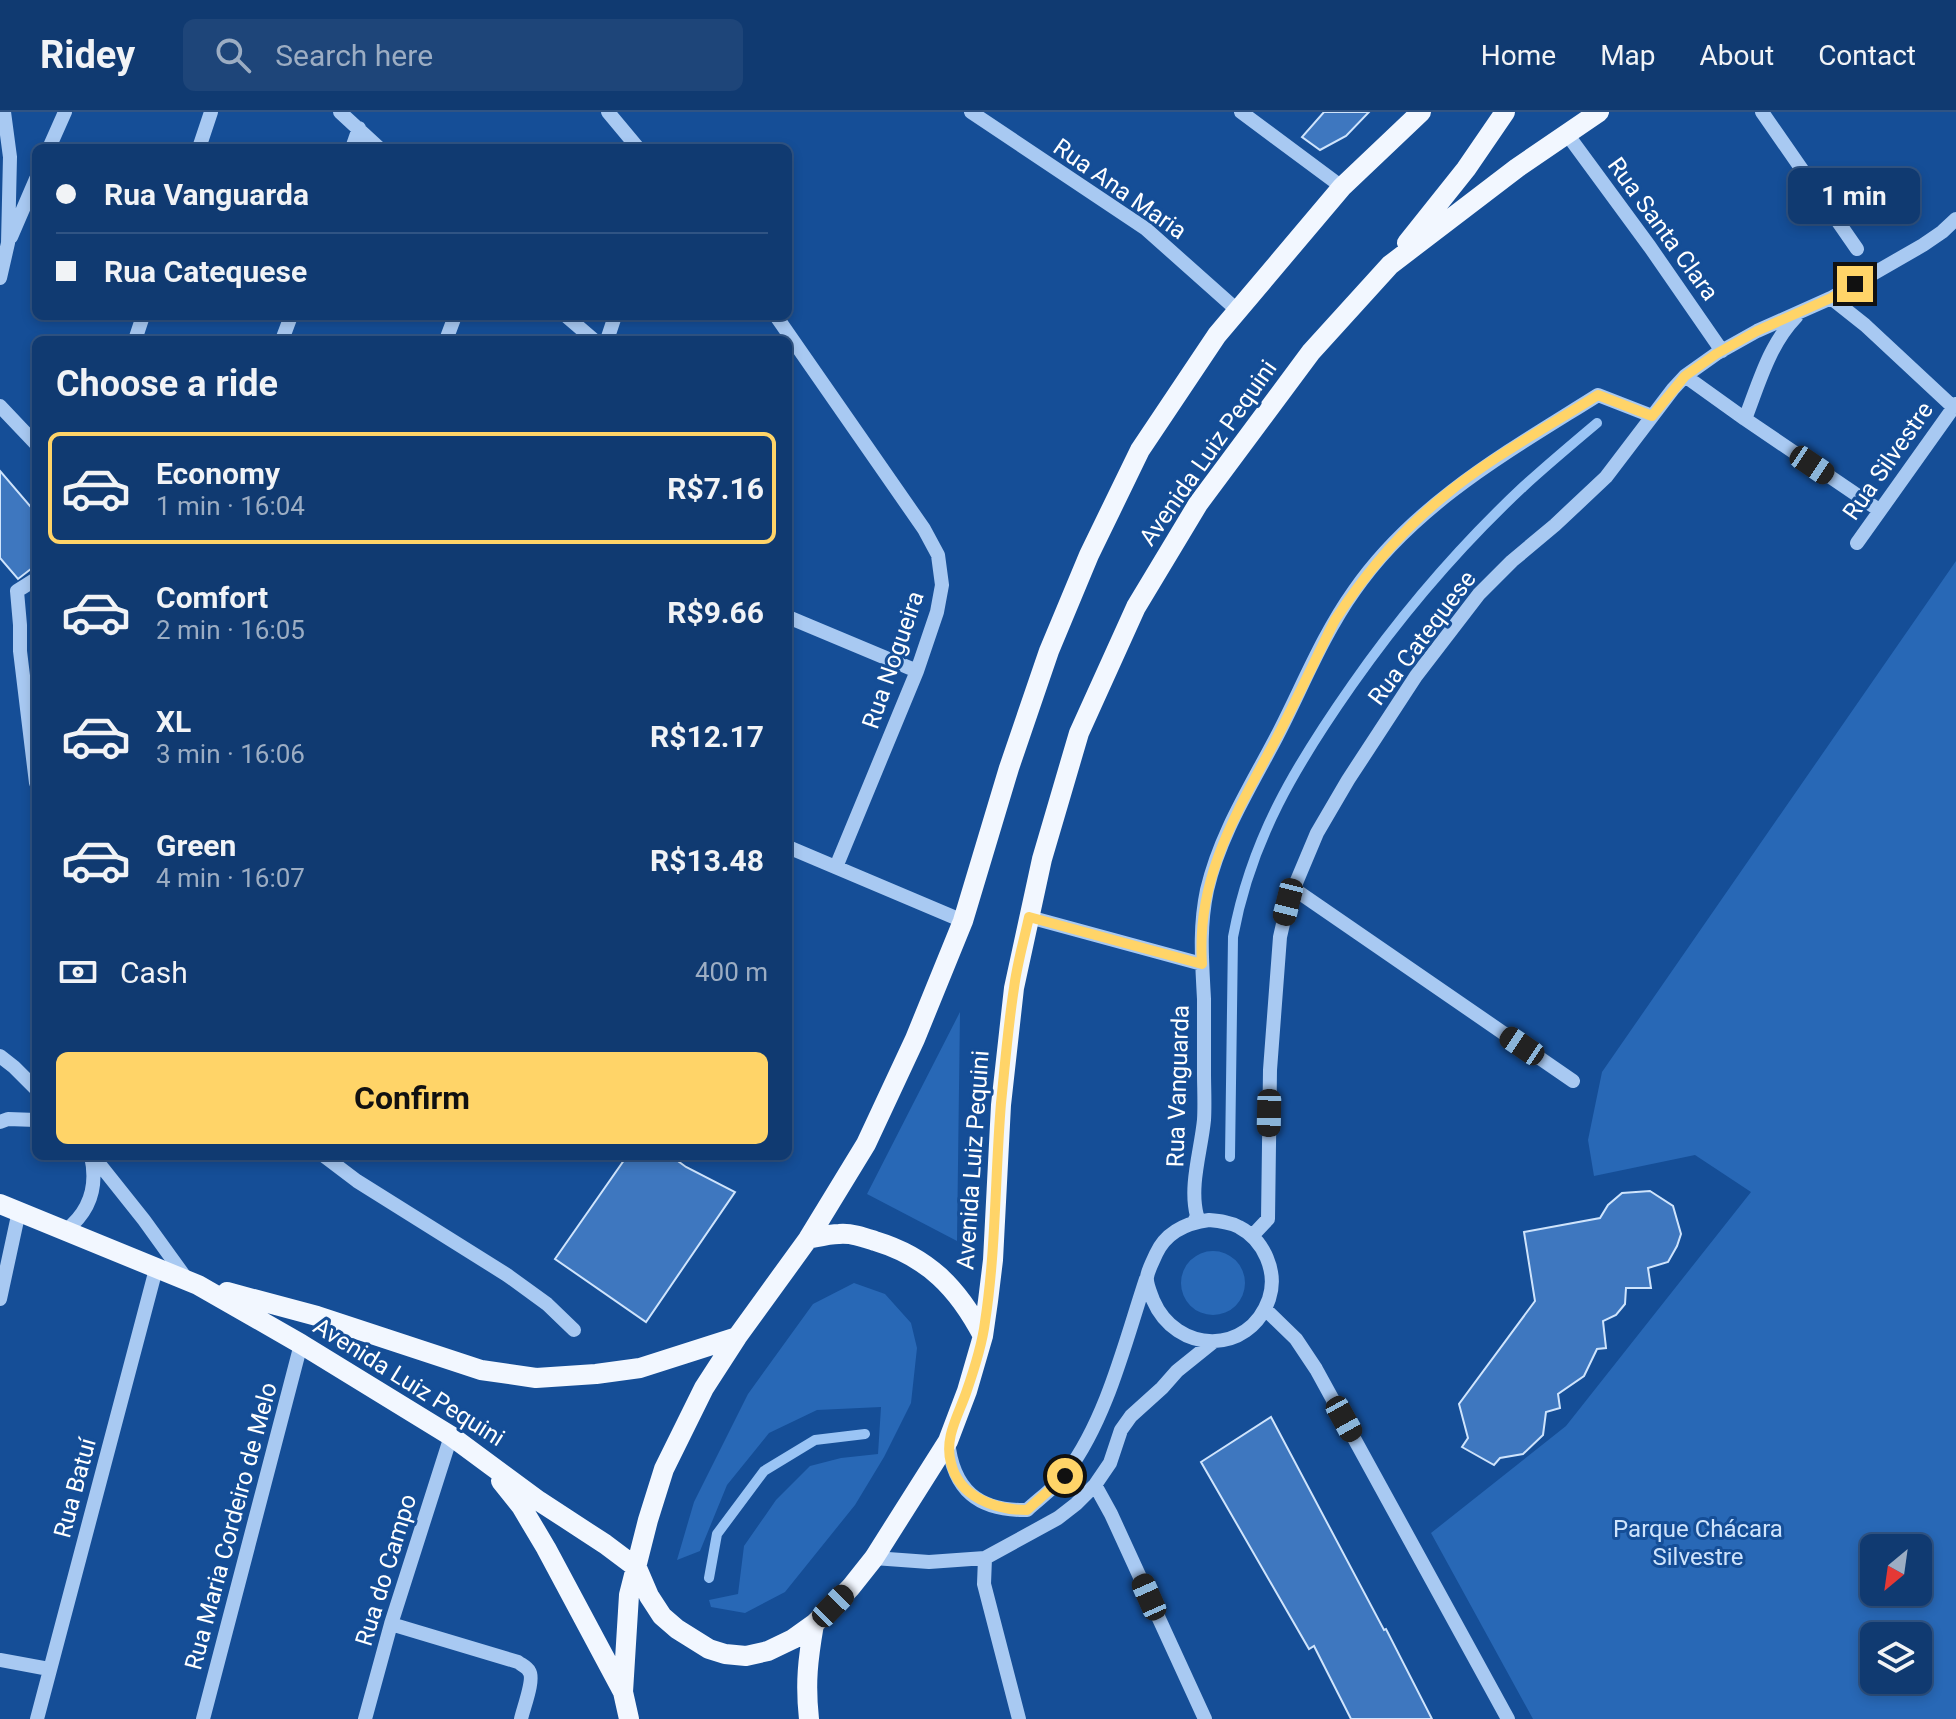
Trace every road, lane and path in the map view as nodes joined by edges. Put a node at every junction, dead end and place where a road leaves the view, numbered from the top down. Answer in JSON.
{"nodes":[{"id":1,"x":4,"y":112,"type":"edge"},
{"id":2,"x":65,"y":112,"type":"edge"},
{"id":3,"x":211,"y":112,"type":"edge"},
{"id":4,"x":340,"y":112,"type":"edge"},
{"id":5,"x":608,"y":112,"type":"edge"},
{"id":6,"x":971,"y":112,"type":"edge"},
{"id":7,"x":1241,"y":112,"type":"edge"},
{"id":8,"x":1421,"y":112,"type":"edge"},
{"id":9,"x":1505,"y":112,"type":"edge"},
{"id":10,"x":1599,"y":112,"type":"edge"},
{"id":11,"x":1762,"y":112,"type":"edge"},
{"id":12,"x":359,"y":128,"type":"junction"},
{"id":13,"x":1567,"y":134,"type":"junction"},
{"id":14,"x":51,"y":144,"type":"edge"},
{"id":15,"x":200,"y":144,"type":"edge"},
{"id":16,"x":353,"y":144,"type":"edge"},
{"id":17,"x":375,"y":144,"type":"edge"},
{"id":18,"x":635,"y":144,"type":"edge"},
{"id":19,"x":5,"y":152,"type":"edge"},
{"id":20,"x":1342,"y":187,"type":"junction"},
{"id":21,"x":32,"y":188,"type":"edge"},
{"id":22,"x":1956,"y":219,"type":"edge"},
{"id":23,"x":8,"y":243,"type":"junction"},
{"id":24,"x":1857,"y":249,"type":"dead end"},
{"id":25,"x":1390,"y":265,"type":"junction"},
{"id":26,"x":0,"y":278,"type":"edge"},
{"id":27,"x":1831,"y":298,"type":"junction"},
{"id":28,"x":1237,"y":310,"type":"junction"},
{"id":29,"x":1803,"y":310,"type":"junction"},
{"id":30,"x":571,"y":320,"type":"edge"},
{"id":31,"x":589,"y":336,"type":"edge"},
{"id":32,"x":792,"y":339,"type":"edge"},
{"id":33,"x":1722,"y":351,"type":"junction"},
{"id":34,"x":1685,"y":376,"type":"junction"},
{"id":35,"x":0,"y":406,"type":"edge"},
{"id":36,"x":1955,"y":406,"type":"edge"},
{"id":37,"x":1652,"y":416,"type":"junction"},
{"id":38,"x":1745,"y":419,"type":"junction"},
{"id":39,"x":32,"y":440,"type":"edge"},
{"id":40,"x":1879,"y":510,"type":"junction"},
{"id":41,"x":1857,"y":543,"type":"dead end"},
{"id":42,"x":32,"y":582,"type":"edge"},
{"id":43,"x":792,"y":619,"type":"edge"},
{"id":44,"x":917,"y":671,"type":"junction"},
{"id":45,"x":32,"y":750,"type":"edge"},
{"id":46,"x":792,"y":849,"type":"edge"},
{"id":47,"x":836,"y":867,"type":"junction"},
{"id":48,"x":1294,"y":889,"type":"junction"},
{"id":49,"x":1029,"y":917,"type":"junction"},
{"id":50,"x":963,"y":921,"type":"junction"},
{"id":51,"x":1202,"y":964,"type":"junction"},
{"id":52,"x":0,"y":1056,"type":"edge"},
{"id":53,"x":1573,"y":1081,"type":"dead end"},
{"id":54,"x":32,"y":1085,"type":"edge"},
{"id":55,"x":32,"y":1120,"type":"edge"},
{"id":56,"x":0,"y":1122,"type":"edge"},
{"id":57,"x":93,"y":1160,"type":"edge"},
{"id":58,"x":95,"y":1160,"type":"edge"},
{"id":59,"x":329,"y":1160,"type":"edge"},
{"id":60,"x":10,"y":1208,"type":"edge"},
{"id":61,"x":1194,"y":1222,"type":"junction"},
{"id":62,"x":66,"y":1230,"type":"junction"},
{"id":63,"x":1252,"y":1236,"type":"junction"},
{"id":64,"x":808,"y":1239,"type":"junction"},
{"id":65,"x":156,"y":1269,"type":"junction"},
{"id":66,"x":1146,"y":1279,"type":"junction"},
{"id":67,"x":193,"y":1283,"type":"junction"},
{"id":68,"x":0,"y":1299,"type":"edge"},
{"id":69,"x":1265,"y":1309,"type":"junction"},
{"id":70,"x":574,"y":1330,"type":"dead end"},
{"id":71,"x":983,"y":1336,"type":"junction"},
{"id":72,"x":737,"y":1337,"type":"junction"},
{"id":73,"x":1213,"y":1342,"type":"junction"},
{"id":74,"x":301,"y":1344,"type":"junction"},
{"id":75,"x":451,"y":1436,"type":"junction"},
{"id":76,"x":948,"y":1441,"type":"junction"},
{"id":77,"x":485,"y":1460,"type":"junction"},
{"id":78,"x":1095,"y":1485,"type":"junction"},
{"id":79,"x":874,"y":1558,"type":"junction"},
{"id":80,"x":985,"y":1558,"type":"junction"},
{"id":81,"x":637,"y":1568,"type":"junction"},
{"id":82,"x":391,"y":1624,"type":"junction"},
{"id":83,"x":814,"y":1624,"type":"junction"},
{"id":84,"x":0,"y":1660,"type":"edge"},
{"id":85,"x":49,"y":1669,"type":"junction"},
{"id":86,"x":623,"y":1692,"type":"junction"},
{"id":87,"x":37,"y":1719,"type":"edge"},
{"id":88,"x":203,"y":1719,"type":"edge"},
{"id":89,"x":365,"y":1719,"type":"edge"},
{"id":90,"x":521,"y":1719,"type":"edge"},
{"id":91,"x":629,"y":1719,"type":"edge"},
{"id":92,"x":809,"y":1719,"type":"edge"},
{"id":93,"x":1019,"y":1719,"type":"edge"},
{"id":94,"x":1205,"y":1719,"type":"edge"},
{"id":95,"x":1508,"y":1719,"type":"edge"}],
"edges":[{"from":1,"to":19,"type":"street"},
{"from":2,"to":14,"type":"street"},
{"from":3,"to":15,"type":"street"},
{"from":4,"to":12,"type":"street"},
{"from":5,"to":18,"type":"street"},
{"from":6,"to":28,"type":"street","name":"Rua Ana Maria"},
{"from":7,"to":20,"type":"street"},
{"from":8,"to":20,"type":"main road","name":"Avenida Luiz Pequini"},
{"from":9,"to":25,"type":"main road"},
{"from":10,"to":13,"type":"main road","name":"Avenida Luiz Pequini"},
{"from":11,"to":24,"type":"street"},
{"from":12,"to":16,"type":"street"},
{"from":12,"to":17,"type":"street"},
{"from":13,"to":25,"type":"main road","name":"Avenida Luiz Pequini"},
{"from":13,"to":33,"type":"street","name":"Rua Santa Clara"},
{"from":19,"to":23,"type":"street"},
{"from":20,"to":28,"type":"main road","name":"Avenida Luiz Pequini"},
{"from":21,"to":23,"type":"street"},
{"from":22,"to":27,"type":"street","name":"Rua Catequese"},
{"from":23,"to":26,"type":"street"},
{"from":25,"to":49,"type":"main road","name":"Avenida Luiz Pequini"},
{"from":27,"to":29,"type":"street","name":"Rua Catequese"},
{"from":27,"to":36,"type":"street"},
{"from":28,"to":50,"type":"main road","name":"Avenida Luiz Pequini"},
{"from":29,"to":33,"type":"street","name":"Rua Catequese"},
{"from":29,"to":38,"type":"street"},
{"from":30,"to":31,"type":"street"},
{"from":32,"to":44,"type":"street","name":"Rua Nogueira"},
{"from":33,"to":34,"type":"street","name":"Rua Catequese"},
{"from":34,"to":37,"type":"street","name":"Rua Catequese"},
{"from":34,"to":38,"type":"street"},
{"from":35,"to":39,"type":"street"},
{"from":36,"to":40,"type":"street","name":"Rua Silvestre"},
{"from":37,"to":48,"type":"street","name":"Rua Catequese"},
{"from":37,"to":51,"type":"street","name":"Rua Vanguarda"},
{"from":38,"to":40,"type":"street"},
{"from":40,"to":41,"type":"street","name":"Rua Silvestre"},
{"from":42,"to":45,"type":"street"},
{"from":43,"to":44,"type":"street"},
{"from":44,"to":47,"type":"street","name":"Rua Nogueira"},
{"from":46,"to":47,"type":"street"},
{"from":47,"to":50,"type":"street"},
{"from":48,"to":53,"type":"street"},
{"from":48,"to":63,"type":"street","name":"Rua Catequese"},
{"from":49,"to":51,"type":"street"},
{"from":49,"to":71,"type":"main road","name":"Avenida Luiz Pequini"},
{"from":50,"to":64,"type":"main road","name":"Avenida Luiz Pequini"},
{"from":51,"to":61,"type":"street","name":"Rua Vanguarda"},
{"from":52,"to":54,"type":"street"},
{"from":55,"to":56,"type":"street"},
{"from":57,"to":62,"type":"street"},
{"from":58,"to":67,"type":"street"},
{"from":59,"to":70,"type":"street"},
{"from":60,"to":62,"type":"main road","name":"Avenida Luiz Pequini"},
{"from":60,"to":68,"type":"street"},
{"from":61,"to":63,"type":"street"},
{"from":61,"to":66,"type":"street"},
{"from":62,"to":65,"type":"main road","name":"Avenida Luiz Pequini"},
{"from":63,"to":69,"type":"street"},
{"from":64,"to":71,"type":"main road"},
{"from":64,"to":72,"type":"main road","name":"Avenida Luiz Pequini"},
{"from":65,"to":67,"type":"main road","name":"Avenida Luiz Pequini"},
{"from":65,"to":85,"type":"street","name":"Rua Batuí"},
{"from":66,"to":73,"type":"street"},
{"from":66,"to":76,"type":"street"},
{"from":67,"to":72,"type":"main road","name":"Avenida Luiz Pequini"},
{"from":67,"to":74,"type":"main road","name":"Avenida Luiz Pequini"},
{"from":69,"to":73,"type":"street"},
{"from":69,"to":95,"type":"street"},
{"from":71,"to":76,"type":"main road","name":"Avenida Luiz Pequini"},
{"from":72,"to":81,"type":"main road"},
{"from":73,"to":78,"type":"street"},
{"from":74,"to":75,"type":"main road","name":"Avenida Luiz Pequini"},
{"from":74,"to":88,"type":"street","name":"Rua Maria Cordeiro de Melo"},
{"from":75,"to":77,"type":"main road","name":"Avenida Luiz Pequini"},
{"from":75,"to":82,"type":"street","name":"Rua do Campo"},
{"from":76,"to":79,"type":"main road","name":"Avenida Luiz Pequini"},
{"from":77,"to":81,"type":"main road","name":"Avenida Luiz Pequini"},
{"from":77,"to":86,"type":"main road"},
{"from":78,"to":80,"type":"street"},
{"from":78,"to":94,"type":"street"},
{"from":79,"to":80,"type":"street"},
{"from":79,"to":83,"type":"main road","name":"Avenida Luiz Pequini"},
{"from":80,"to":93,"type":"street"},
{"from":81,"to":83,"type":"main road","name":"Avenida Luiz Pequini"},
{"from":81,"to":86,"type":"main road"},
{"from":82,"to":89,"type":"street","name":"Rua do Campo"},
{"from":82,"to":90,"type":"street"},
{"from":83,"to":92,"type":"main road"},
{"from":84,"to":85,"type":"street"},
{"from":85,"to":87,"type":"street","name":"Rua Batuí"},
{"from":86,"to":91,"type":"main road"}]}
